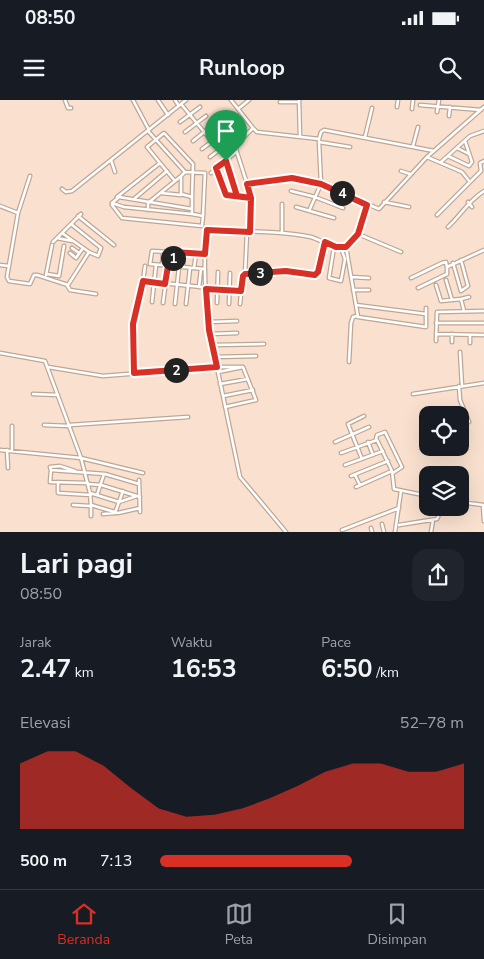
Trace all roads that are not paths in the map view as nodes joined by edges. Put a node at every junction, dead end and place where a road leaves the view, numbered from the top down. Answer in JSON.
{"nodes":[{"id":1,"x":64,"y":100,"type":"edge"},
{"id":2,"x":133,"y":100,"type":"edge"},
{"id":3,"x":158,"y":100,"type":"edge"},
{"id":4,"x":175,"y":100,"type":"edge"},
{"id":5,"x":186,"y":100,"type":"edge"},
{"id":6,"x":231,"y":100,"type":"edge"},
{"id":7,"x":248,"y":100,"type":"edge"},
{"id":8,"x":398,"y":100,"type":"edge"},
{"id":9,"x":413,"y":100,"type":"edge"},
{"id":10,"x":426,"y":100,"type":"edge"},
{"id":11,"x":439,"y":100,"type":"edge"},
{"id":12,"x":299,"y":101,"type":"edge"},
{"id":13,"x":280,"y":102,"type":"dead end"},
{"id":14,"x":180,"y":105,"type":"junction"},
{"id":15,"x":420,"y":105,"type":"dead end"},
{"id":16,"x":426,"y":105,"type":"junction"},
{"id":17,"x":438,"y":106,"type":"junction"},
{"id":18,"x":200,"y":107,"type":"dead end"},
{"id":19,"x":450,"y":107,"type":"junction"},
{"id":20,"x":71,"y":108,"type":"dead end"},
{"id":21,"x":372,"y":108,"type":"dead end"},
{"id":22,"x":398,"y":108,"type":"dead end"},
{"id":23,"x":412,"y":108,"type":"dead end"},
{"id":24,"x":483,"y":108,"type":"edge"},
{"id":25,"x":238,"y":109,"type":"junction"},
{"id":26,"x":437,"y":112,"type":"dead end"},
{"id":27,"x":168,"y":115,"type":"junction"},
{"id":28,"x":190,"y":115,"type":"junction"},
{"id":29,"x":206,"y":116,"type":"dead end"},
{"id":30,"x":449,"y":116,"type":"dead end"},
{"id":31,"x":180,"y":122,"type":"dead end"},
{"id":32,"x":197,"y":124,"type":"junction"},
{"id":33,"x":214,"y":124,"type":"dead end"},
{"id":34,"x":418,"y":127,"type":"dead end"},
{"id":35,"x":253,"y":128,"type":"junction"},
{"id":36,"x":148,"y":130,"type":"junction"},
{"id":37,"x":484,"y":131,"type":"edge"},
{"id":38,"x":185,"y":132,"type":"dead end"},
{"id":39,"x":204,"y":132,"type":"junction"},
{"id":40,"x":222,"y":134,"type":"dead end"},
{"id":41,"x":300,"y":136,"type":"junction"},
{"id":42,"x":365,"y":137,"type":"junction"},
{"id":43,"x":155,"y":140,"type":"junction"},
{"id":44,"x":193,"y":140,"type":"dead end"},
{"id":45,"x":319,"y":140,"type":"junction"},
{"id":46,"x":465,"y":141,"type":"junction"},
{"id":47,"x":212,"y":142,"type":"junction"},
{"id":48,"x":235,"y":146,"type":"junction"},
{"id":49,"x":413,"y":146,"type":"junction"},
{"id":50,"x":350,"y":147,"type":"dead end"},
{"id":51,"x":457,"y":148,"type":"junction"},
{"id":52,"x":202,"y":149,"type":"dead end"},
{"id":53,"x":219,"y":150,"type":"junction"},
{"id":54,"x":434,"y":151,"type":"junction"},
{"id":55,"x":236,"y":152,"type":"junction"},
{"id":56,"x":469,"y":154,"type":"junction"},
{"id":57,"x":210,"y":156,"type":"dead end"},
{"id":58,"x":448,"y":156,"type":"junction"},
{"id":59,"x":428,"y":157,"type":"junction"},
{"id":60,"x":111,"y":160,"type":"junction"},
{"id":61,"x":484,"y":160,"type":"edge"},
{"id":62,"x":226,"y":161,"type":"junction"},
{"id":63,"x":441,"y":162,"type":"junction"},
{"id":64,"x":160,"y":163,"type":"junction"},
{"id":65,"x":216,"y":168,"type":"junction"},
{"id":66,"x":401,"y":171,"type":"dead end"},
{"id":67,"x":115,"y":172,"type":"dead end"},
{"id":68,"x":167,"y":172,"type":"junction"},
{"id":69,"x":185,"y":172,"type":"junction"},
{"id":70,"x":192,"y":172,"type":"junction"},
{"id":71,"x":211,"y":173,"type":"dead end"},
{"id":72,"x":410,"y":174,"type":"junction"},
{"id":73,"x":30,"y":176,"type":"dead end"},
{"id":74,"x":182,"y":176,"type":"junction"},
{"id":75,"x":175,"y":181,"type":"junction"},
{"id":76,"x":470,"y":182,"type":"junction"},
{"id":77,"x":247,"y":184,"type":"junction"},
{"id":78,"x":321,"y":184,"type":"junction"},
{"id":79,"x":62,"y":189,"type":"dead end"},
{"id":80,"x":484,"y":191,"type":"edge"},
{"id":81,"x":290,"y":192,"type":"dead end"},
{"id":82,"x":160,"y":193,"type":"junction"},
{"id":83,"x":181,"y":195,"type":"junction"},
{"id":84,"x":237,"y":196,"type":"junction"},
{"id":85,"x":117,"y":197,"type":"junction"},
{"id":86,"x":192,"y":197,"type":"junction"},
{"id":87,"x":315,"y":197,"type":"junction"},
{"id":88,"x":251,"y":198,"type":"junction"},
{"id":89,"x":133,"y":200,"type":"junction"},
{"id":90,"x":384,"y":202,"type":"junction"},
{"id":91,"x":468,"y":202,"type":"junction"},
{"id":92,"x":148,"y":203,"type":"junction"},
{"id":93,"x":282,"y":204,"type":"dead end"},
{"id":94,"x":112,"y":205,"type":"junction"},
{"id":95,"x":367,"y":205,"type":"junction"},
{"id":96,"x":0,"y":206,"type":"edge"},
{"id":97,"x":296,"y":207,"type":"dead end"},
{"id":98,"x":410,"y":207,"type":"dead end"},
{"id":99,"x":343,"y":208,"type":"dead end"},
{"id":100,"x":472,"y":208,"type":"dead end"},
{"id":101,"x":192,"y":209,"type":"junction"},
{"id":102,"x":148,"y":210,"type":"junction"},
{"id":103,"x":309,"y":210,"type":"junction"},
{"id":104,"x":18,"y":213,"type":"junction"},
{"id":105,"x":192,"y":214,"type":"junction"},
{"id":106,"x":437,"y":215,"type":"dead end"},
{"id":107,"x":202,"y":216,"type":"junction"},
{"id":108,"x":334,"y":218,"type":"dead end"},
{"id":109,"x":71,"y":224,"type":"junction"},
{"id":110,"x":448,"y":227,"type":"dead end"},
{"id":111,"x":248,"y":232,"type":"junction"},
{"id":112,"x":282,"y":232,"type":"junction"},
{"id":113,"x":62,"y":233,"type":"junction"},
{"id":114,"x":358,"y":234,"type":"junction"},
{"id":115,"x":57,"y":238,"type":"junction"},
{"id":116,"x":74,"y":241,"type":"junction"},
{"id":117,"x":325,"y":242,"type":"junction"},
{"id":118,"x":114,"y":244,"type":"dead end"},
{"id":119,"x":64,"y":246,"type":"dead end"},
{"id":120,"x":152,"y":247,"type":"dead end"},
{"id":121,"x":334,"y":247,"type":"junction"},
{"id":122,"x":346,"y":247,"type":"junction"},
{"id":123,"x":72,"y":248,"type":"dead end"},
{"id":124,"x":83,"y":248,"type":"junction"},
{"id":125,"x":341,"y":248,"type":"junction"},
{"id":126,"x":484,"y":250,"type":"edge"},
{"id":127,"x":152,"y":251,"type":"junction"},
{"id":128,"x":88,"y":252,"type":"junction"},
{"id":129,"x":163,"y":252,"type":"junction"},
{"id":130,"x":174,"y":252,"type":"junction"},
{"id":131,"x":401,"y":252,"type":"dead end"},
{"id":132,"x":70,"y":253,"type":"dead end"},
{"id":133,"x":80,"y":253,"type":"junction"},
{"id":134,"x":184,"y":253,"type":"junction"},
{"id":135,"x":196,"y":254,"type":"junction"},
{"id":136,"x":205,"y":254,"type":"junction"},
{"id":137,"x":461,"y":260,"type":"junction"},
{"id":138,"x":453,"y":264,"type":"junction"},
{"id":139,"x":0,"y":265,"type":"edge"},
{"id":140,"x":156,"y":265,"type":"junction"},
{"id":141,"x":162,"y":265,"type":"junction"},
{"id":142,"x":9,"y":266,"type":"junction"},
{"id":143,"x":145,"y":266,"type":"dead end"},
{"id":144,"x":168,"y":266,"type":"junction"},
{"id":145,"x":172,"y":266,"type":"junction"},
{"id":146,"x":179,"y":267,"type":"junction"},
{"id":147,"x":183,"y":267,"type":"junction"},
{"id":148,"x":447,"y":267,"type":"junction"},
{"id":149,"x":190,"y":268,"type":"junction"},
{"id":150,"x":194,"y":268,"type":"junction"},
{"id":151,"x":203,"y":269,"type":"junction"},
{"id":152,"x":218,"y":272,"type":"dead end"},
{"id":153,"x":230,"y":274,"type":"dead end"},
{"id":154,"x":245,"y":274,"type":"junction"},
{"id":155,"x":46,"y":276,"type":"junction"},
{"id":156,"x":351,"y":277,"type":"junction"},
{"id":157,"x":369,"y":278,"type":"dead end"},
{"id":158,"x":411,"y":278,"type":"dead end"},
{"id":159,"x":446,"y":280,"type":"dead end"},
{"id":160,"x":143,"y":281,"type":"junction"},
{"id":161,"x":154,"y":282,"type":"junction"},
{"id":162,"x":165,"y":284,"type":"junction"},
{"id":163,"x":67,"y":285,"type":"junction"},
{"id":164,"x":436,"y":285,"type":"dead end"},
{"id":165,"x":176,"y":286,"type":"junction"},
{"id":166,"x":188,"y":287,"type":"junction"},
{"id":167,"x":199,"y":288,"type":"junction"},
{"id":168,"x":418,"y":288,"type":"dead end"},
{"id":169,"x":206,"y":289,"type":"junction"},
{"id":170,"x":217,"y":289,"type":"junction"},
{"id":171,"x":229,"y":290,"type":"junction"},
{"id":172,"x":353,"y":290,"type":"junction"},
{"id":173,"x":369,"y":290,"type":"dead end"},
{"id":174,"x":241,"y":291,"type":"junction"},
{"id":175,"x":96,"y":294,"type":"dead end"},
{"id":176,"x":470,"y":297,"type":"dead end"},
{"id":177,"x":462,"y":299,"type":"junction"},
{"id":178,"x":452,"y":300,"type":"junction"},
{"id":179,"x":152,"y":302,"type":"dead end"},
{"id":180,"x":163,"y":303,"type":"dead end"},
{"id":181,"x":217,"y":303,"type":"dead end"},
{"id":182,"x":174,"y":304,"type":"dead end"},
{"id":183,"x":186,"y":304,"type":"dead end"},
{"id":184,"x":229,"y":304,"type":"dead end"},
{"id":185,"x":240,"y":304,"type":"dead end"},
{"id":186,"x":356,"y":305,"type":"junction"},
{"id":187,"x":426,"y":308,"type":"dead end"},
{"id":188,"x":464,"y":311,"type":"junction"},
{"id":189,"x":484,"y":311,"type":"edge"},
{"id":190,"x":426,"y":314,"type":"junction"},
{"id":191,"x":358,"y":316,"type":"junction"},
{"id":192,"x":237,"y":321,"type":"dead end"},
{"id":193,"x":208,"y":322,"type":"junction"},
{"id":194,"x":436,"y":323,"type":"junction"},
{"id":195,"x":484,"y":323,"type":"edge"},
{"id":196,"x":237,"y":333,"type":"dead end"},
{"id":197,"x":210,"y":334,"type":"junction"},
{"id":198,"x":436,"y":334,"type":"junction"},
{"id":199,"x":452,"y":334,"type":"junction"},
{"id":200,"x":470,"y":335,"type":"junction"},
{"id":201,"x":484,"y":335,"type":"edge"},
{"id":202,"x":436,"y":341,"type":"dead end"},
{"id":203,"x":452,"y":342,"type":"dead end"},
{"id":204,"x":470,"y":342,"type":"dead end"},
{"id":205,"x":264,"y":344,"type":"dead end"},
{"id":206,"x":212,"y":345,"type":"junction"},
{"id":207,"x":460,"y":352,"type":"dead end"},
{"id":208,"x":0,"y":353,"type":"edge"},
{"id":209,"x":256,"y":356,"type":"dead end"},
{"id":210,"x":215,"y":357,"type":"junction"},
{"id":211,"x":349,"y":362,"type":"dead end"},
{"id":212,"x":48,"y":367,"type":"junction"},
{"id":213,"x":217,"y":367,"type":"junction"},
{"id":214,"x":243,"y":367,"type":"junction"},
{"id":215,"x":218,"y":372,"type":"junction"},
{"id":216,"x":134,"y":373,"type":"junction"},
{"id":217,"x":248,"y":379,"type":"junction"},
{"id":218,"x":484,"y":383,"type":"edge"},
{"id":219,"x":220,"y":384,"type":"junction"},
{"id":220,"x":461,"y":386,"type":"junction"},
{"id":221,"x":253,"y":390,"type":"junction"},
{"id":222,"x":33,"y":394,"type":"dead end"},
{"id":223,"x":58,"y":394,"type":"junction"},
{"id":224,"x":413,"y":394,"type":"dead end"},
{"id":225,"x":223,"y":396,"type":"junction"},
{"id":226,"x":462,"y":406,"type":"edge"},
{"id":227,"x":225,"y":407,"type":"junction"},
{"id":228,"x":364,"y":416,"type":"dead end"},
{"id":229,"x":188,"y":417,"type":"dead end"},
{"id":230,"x":44,"y":425,"type":"dead end"},
{"id":231,"x":12,"y":426,"type":"dead end"},
{"id":232,"x":69,"y":426,"type":"junction"},
{"id":233,"x":369,"y":427,"type":"dead end"},
{"id":234,"x":352,"y":434,"type":"junction"},
{"id":235,"x":376,"y":439,"type":"junction"},
{"id":236,"x":335,"y":442,"type":"dead end"},
{"id":237,"x":368,"y":442,"type":"junction"},
{"id":238,"x":357,"y":446,"type":"junction"},
{"id":239,"x":0,"y":450,"type":"edge"},
{"id":240,"x":7,"y":450,"type":"junction"},
{"id":241,"x":383,"y":450,"type":"junction"},
{"id":242,"x":12,"y":451,"type":"junction"},
{"id":243,"x":341,"y":453,"type":"dead end"},
{"id":244,"x":373,"y":454,"type":"junction"},
{"id":245,"x":81,"y":458,"type":"junction"},
{"id":246,"x":362,"y":459,"type":"junction"},
{"id":247,"x":388,"y":461,"type":"junction"},
{"id":248,"x":345,"y":465,"type":"dead end"},
{"id":249,"x":8,"y":468,"type":"dead end"},
{"id":250,"x":85,"y":472,"type":"junction"},
{"id":251,"x":143,"y":472,"type":"dead end"},
{"id":252,"x":393,"y":472,"type":"junction"},
{"id":253,"x":104,"y":474,"type":"junction"},
{"id":254,"x":355,"y":474,"type":"junction"},
{"id":255,"x":351,"y":476,"type":"dead end"},
{"id":256,"x":139,"y":480,"type":"dead end"},
{"id":257,"x":58,"y":482,"type":"junction"},
{"id":258,"x":88,"y":484,"type":"junction"},
{"id":259,"x":139,"y":484,"type":"junction"},
{"id":260,"x":101,"y":485,"type":"junction"},
{"id":261,"x":360,"y":485,"type":"junction"},
{"id":262,"x":356,"y":487,"type":"dead end"},
{"id":263,"x":123,"y":491,"type":"junction"},
{"id":264,"x":401,"y":492,"type":"junction"},
{"id":265,"x":90,"y":494,"type":"junction"},
{"id":266,"x":97,"y":495,"type":"junction"},
{"id":267,"x":419,"y":495,"type":"edge"},
{"id":268,"x":138,"y":497,"type":"junction"},
{"id":269,"x":120,"y":502,"type":"junction"},
{"id":270,"x":469,"y":503,"type":"edge"},
{"id":271,"x":73,"y":505,"type":"dead end"},
{"id":272,"x":483,"y":505,"type":"edge"},
{"id":273,"x":91,"y":506,"type":"junction"},
{"id":274,"x":399,"y":508,"type":"junction"},
{"id":275,"x":102,"y":509,"type":"junction"},
{"id":276,"x":115,"y":513,"type":"junction"},
{"id":277,"x":103,"y":514,"type":"junction"},
{"id":278,"x":91,"y":516,"type":"dead end"},
{"id":279,"x":440,"y":516,"type":"edge"},
{"id":280,"x":103,"y":518,"type":"dead end"},
{"id":281,"x":433,"y":520,"type":"junction"},
{"id":282,"x":484,"y":521,"type":"edge"},
{"id":283,"x":382,"y":524,"type":"dead end"},
{"id":284,"x":399,"y":525,"type":"dead end"},
{"id":285,"x":342,"y":530,"type":"dead end"},
{"id":286,"x":286,"y":532,"type":"edge"},
{"id":287,"x":384,"y":532,"type":"edge"},
{"id":288,"x":394,"y":532,"type":"edge"},
{"id":289,"x":431,"y":532,"type":"edge"}],
"edges":[{"from":1,"to":20,"type":"street"},
{"from":2,"to":36,"type":"street"},
{"from":3,"to":27,"type":"street"},
{"from":4,"to":14,"type":"street"},
{"from":5,"to":14,"type":"street"},
{"from":6,"to":25,"type":"street"},
{"from":7,"to":25,"type":"street"},
{"from":8,"to":22,"type":"street"},
{"from":9,"to":23,"type":"street"},
{"from":10,"to":16,"type":"street"},
{"from":11,"to":17,"type":"street"},
{"from":12,"to":13,"type":"street"},
{"from":12,"to":41,"type":"street"},
{"from":14,"to":27,"type":"street"},
{"from":14,"to":28,"type":"street"},
{"from":15,"to":16,"type":"street"},
{"from":16,"to":17,"type":"street"},
{"from":17,"to":19,"type":"street"},
{"from":17,"to":26,"type":"street"},
{"from":18,"to":28,"type":"street"},
{"from":19,"to":24,"type":"street"},
{"from":19,"to":30,"type":"street"},
{"from":21,"to":42,"type":"street"},
{"from":24,"to":54,"type":"street"},
{"from":25,"to":35,"type":"street"},
{"from":27,"to":36,"type":"street"},
{"from":28,"to":31,"type":"street"},
{"from":28,"to":32,"type":"street"},
{"from":29,"to":32,"type":"street"},
{"from":32,"to":38,"type":"street"},
{"from":32,"to":39,"type":"street"},
{"from":33,"to":39,"type":"street"},
{"from":34,"to":49,"type":"street"},
{"from":35,"to":41,"type":"street"},
{"from":35,"to":48,"type":"street"},
{"from":36,"to":43,"type":"street"},
{"from":36,"to":60,"type":"street"},
{"from":37,"to":46,"type":"street"},
{"from":39,"to":44,"type":"street"},
{"from":39,"to":47,"type":"street"},
{"from":40,"to":47,"type":"street"},
{"from":41,"to":45,"type":"street"},
{"from":42,"to":45,"type":"street"},
{"from":42,"to":49,"type":"street"},
{"from":43,"to":64,"type":"street"},
{"from":43,"to":69,"type":"street"},
{"from":43,"to":70,"type":"street"},
{"from":45,"to":50,"type":"street"},
{"from":45,"to":78,"type":"street"},
{"from":46,"to":51,"type":"street"},
{"from":46,"to":56,"type":"street"},
{"from":47,"to":52,"type":"street"},
{"from":47,"to":53,"type":"street"},
{"from":48,"to":53,"type":"street"},
{"from":48,"to":55,"type":"street"},
{"from":49,"to":54,"type":"street"},
{"from":51,"to":56,"type":"street"},
{"from":51,"to":58,"type":"street"},
{"from":53,"to":57,"type":"street"},
{"from":54,"to":59,"type":"street"},
{"from":55,"to":62,"type":"street"},
{"from":55,"to":77,"type":"street"},
{"from":56,"to":58,"type":"street"},
{"from":58,"to":63,"type":"street"},
{"from":59,"to":63,"type":"street"},
{"from":59,"to":72,"type":"street"},
{"from":60,"to":67,"type":"street"},
{"from":60,"to":79,"type":"street"},
{"from":61,"to":76,"type":"street"},
{"from":62,"to":65,"type":"street"},
{"from":62,"to":84,"type":"street"},
{"from":63,"to":76,"type":"street"},
{"from":64,"to":68,"type":"street"},
{"from":64,"to":85,"type":"street"},
{"from":65,"to":71,"type":"street"},
{"from":65,"to":84,"type":"street"},
{"from":66,"to":72,"type":"street"},
{"from":68,"to":75,"type":"street"},
{"from":68,"to":89,"type":"street"},
{"from":69,"to":70,"type":"street"},
{"from":69,"to":74,"type":"street"},
{"from":70,"to":86,"type":"street"},
{"from":70,"to":107,"type":"street"},
{"from":72,"to":90,"type":"street"},
{"from":73,"to":104,"type":"street"},
{"from":74,"to":75,"type":"street"},
{"from":74,"to":83,"type":"street"},
{"from":75,"to":82,"type":"street"},
{"from":76,"to":106,"type":"street"},
{"from":77,"to":78,"type":"street"},
{"from":77,"to":88,"type":"street"},
{"from":78,"to":87,"type":"street"},
{"from":78,"to":95,"type":"street"},
{"from":80,"to":91,"type":"street"},
{"from":81,"to":87,"type":"street"},
{"from":82,"to":83,"type":"street"},
{"from":82,"to":92,"type":"street"},
{"from":83,"to":86,"type":"street"},
{"from":84,"to":88,"type":"street"},
{"from":85,"to":89,"type":"street"},
{"from":85,"to":94,"type":"street"},
{"from":86,"to":101,"type":"street"},
{"from":87,"to":99,"type":"street"},
{"from":87,"to":103,"type":"street"},
{"from":88,"to":111,"type":"street"},
{"from":89,"to":92,"type":"street"},
{"from":90,"to":95,"type":"street"},
{"from":90,"to":98,"type":"street"},
{"from":91,"to":100,"type":"street"},
{"from":91,"to":110,"type":"street"},
{"from":92,"to":101,"type":"street"},
{"from":92,"to":102,"type":"street"},
{"from":93,"to":112,"type":"street"},
{"from":94,"to":102,"type":"street"},
{"from":94,"to":107,"type":"street"},
{"from":95,"to":114,"type":"street"},
{"from":96,"to":104,"type":"street"},
{"from":97,"to":103,"type":"street"},
{"from":101,"to":105,"type":"street"},
{"from":102,"to":105,"type":"street"},
{"from":103,"to":108,"type":"street"},
{"from":104,"to":142,"type":"street"},
{"from":105,"to":107,"type":"street"},
{"from":109,"to":113,"type":"street"},
{"from":109,"to":118,"type":"street"},
{"from":109,"to":128,"type":"street"},
{"from":111,"to":112,"type":"street"},
{"from":111,"to":136,"type":"street"},
{"from":111,"to":154,"type":"street"},
{"from":112,"to":117,"type":"street"},
{"from":113,"to":115,"type":"street"},
{"from":113,"to":116,"type":"street"},
{"from":114,"to":122,"type":"street"},
{"from":114,"to":131,"type":"street"},
{"from":115,"to":116,"type":"street"},
{"from":115,"to":155,"type":"street"},
{"from":116,"to":124,"type":"street"},
{"from":117,"to":121,"type":"street"},
{"from":117,"to":154,"type":"street"},
{"from":119,"to":155,"type":"street"},
{"from":120,"to":127,"type":"street"},
{"from":121,"to":125,"type":"street"},
{"from":121,"to":125,"type":"street"},
{"from":122,"to":125,"type":"street"},
{"from":122,"to":156,"type":"street"},
{"from":123,"to":133,"type":"street"},
{"from":124,"to":128,"type":"street"},
{"from":124,"to":133,"type":"street"},
{"from":126,"to":137,"type":"street"},
{"from":127,"to":129,"type":"street"},
{"from":127,"to":140,"type":"street"},
{"from":128,"to":163,"type":"street"},
{"from":129,"to":130,"type":"street"},
{"from":129,"to":141,"type":"street"},
{"from":130,"to":134,"type":"street"},
{"from":130,"to":145,"type":"street"},
{"from":132,"to":133,"type":"street"},
{"from":134,"to":135,"type":"street"},
{"from":134,"to":147,"type":"street"},
{"from":135,"to":136,"type":"street"},
{"from":135,"to":150,"type":"street"},
{"from":136,"to":151,"type":"street"},
{"from":137,"to":138,"type":"street"},
{"from":137,"to":138,"type":"street"},
{"from":138,"to":148,"type":"street"},
{"from":139,"to":142,"type":"street"},
{"from":140,"to":141,"type":"street"},
{"from":140,"to":161,"type":"street"},
{"from":141,"to":144,"type":"street"},
{"from":142,"to":155,"type":"street"},
{"from":143,"to":160,"type":"street"},
{"from":144,"to":145,"type":"street"},
{"from":144,"to":162,"type":"street"},
{"from":145,"to":146,"type":"street"},
{"from":146,"to":147,"type":"street"},
{"from":146,"to":165,"type":"street"},
{"from":147,"to":149,"type":"street"},
{"from":148,"to":158,"type":"street"},
{"from":148,"to":168,"type":"street"},
{"from":149,"to":150,"type":"street"},
{"from":149,"to":166,"type":"street"},
{"from":150,"to":151,"type":"street"},
{"from":151,"to":167,"type":"street"},
{"from":151,"to":169,"type":"street"},
{"from":152,"to":170,"type":"street"},
{"from":153,"to":171,"type":"street"},
{"from":154,"to":174,"type":"street"},
{"from":155,"to":163,"type":"street"},
{"from":156,"to":157,"type":"street"},
{"from":156,"to":172,"type":"street"},
{"from":159,"to":178,"type":"street"},
{"from":160,"to":161,"type":"street"},
{"from":160,"to":216,"type":"street"},
{"from":161,"to":162,"type":"street"},
{"from":161,"to":179,"type":"street"},
{"from":162,"to":165,"type":"street"},
{"from":162,"to":180,"type":"street"},
{"from":163,"to":175,"type":"street"},
{"from":164,"to":178,"type":"street"},
{"from":165,"to":166,"type":"street"},
{"from":165,"to":182,"type":"street"},
{"from":166,"to":167,"type":"street"},
{"from":166,"to":183,"type":"street"},
{"from":167,"to":169,"type":"street"},
{"from":169,"to":170,"type":"street"},
{"from":169,"to":193,"type":"street"},
{"from":170,"to":171,"type":"street"},
{"from":170,"to":181,"type":"street"},
{"from":171,"to":174,"type":"street"},
{"from":171,"to":184,"type":"street"},
{"from":172,"to":173,"type":"street"},
{"from":172,"to":186,"type":"street"},
{"from":174,"to":185,"type":"street"},
{"from":176,"to":177,"type":"street"},
{"from":177,"to":178,"type":"street"},
{"from":177,"to":188,"type":"street"},
{"from":186,"to":190,"type":"street"},
{"from":186,"to":191,"type":"street"},
{"from":187,"to":190,"type":"street"},
{"from":188,"to":189,"type":"street"},
{"from":188,"to":194,"type":"street"},
{"from":190,"to":191,"type":"street"},
{"from":191,"to":211,"type":"street"},
{"from":192,"to":193,"type":"street"},
{"from":193,"to":197,"type":"street"},
{"from":194,"to":195,"type":"street"},
{"from":194,"to":198,"type":"street"},
{"from":196,"to":197,"type":"street"},
{"from":197,"to":206,"type":"street"},
{"from":198,"to":199,"type":"street"},
{"from":198,"to":202,"type":"street"},
{"from":199,"to":200,"type":"street"},
{"from":199,"to":203,"type":"street"},
{"from":200,"to":201,"type":"street"},
{"from":200,"to":204,"type":"street"},
{"from":205,"to":206,"type":"street"},
{"from":206,"to":210,"type":"street"},
{"from":207,"to":220,"type":"street"},
{"from":208,"to":212,"type":"street"},
{"from":209,"to":210,"type":"street"},
{"from":210,"to":213,"type":"street"},
{"from":212,"to":216,"type":"street"},
{"from":212,"to":223,"type":"street"},
{"from":213,"to":214,"type":"street"},
{"from":213,"to":215,"type":"street"},
{"from":213,"to":216,"type":"street"},
{"from":214,"to":215,"type":"street"},
{"from":214,"to":217,"type":"street"},
{"from":215,"to":219,"type":"street"},
{"from":217,"to":219,"type":"street"},
{"from":217,"to":221,"type":"street"},
{"from":218,"to":220,"type":"street"},
{"from":219,"to":225,"type":"street"},
{"from":220,"to":224,"type":"street"},
{"from":220,"to":226,"type":"street"},
{"from":221,"to":225,"type":"street"},
{"from":221,"to":227,"type":"street"},
{"from":222,"to":223,"type":"street"},
{"from":223,"to":232,"type":"street"},
{"from":225,"to":227,"type":"street"},
{"from":227,"to":286,"type":"street"},
{"from":228,"to":234,"type":"street"},
{"from":229,"to":232,"type":"street"},
{"from":230,"to":232,"type":"street"},
{"from":231,"to":242,"type":"street"},
{"from":232,"to":245,"type":"street"},
{"from":233,"to":234,"type":"street"},
{"from":234,"to":236,"type":"street"},
{"from":234,"to":238,"type":"street"},
{"from":235,"to":237,"type":"street"},
{"from":235,"to":241,"type":"street"},
{"from":235,"to":252,"type":"street"},
{"from":237,"to":238,"type":"street"},
{"from":237,"to":244,"type":"street"},
{"from":238,"to":243,"type":"street"},
{"from":238,"to":246,"type":"street"},
{"from":239,"to":240,"type":"street"},
{"from":240,"to":242,"type":"street"},
{"from":240,"to":249,"type":"street"},
{"from":241,"to":244,"type":"street"},
{"from":241,"to":247,"type":"street"},
{"from":242,"to":245,"type":"street"},
{"from":244,"to":246,"type":"street"},
{"from":245,"to":250,"type":"street"},
{"from":245,"to":251,"type":"street"},
{"from":246,"to":248,"type":"street"},
{"from":247,"to":252,"type":"street"},
{"from":247,"to":254,"type":"street"},
{"from":250,"to":253,"type":"street"},
{"from":250,"to":257,"type":"street"},
{"from":250,"to":258,"type":"street"},
{"from":252,"to":261,"type":"street"},
{"from":252,"to":264,"type":"street"},
{"from":253,"to":259,"type":"street"},
{"from":253,"to":260,"type":"street"},
{"from":254,"to":255,"type":"street"},
{"from":254,"to":261,"type":"street"},
{"from":256,"to":259,"type":"street"},
{"from":257,"to":258,"type":"street"},
{"from":257,"to":265,"type":"street"},
{"from":258,"to":260,"type":"street"},
{"from":258,"to":265,"type":"street"},
{"from":259,"to":268,"type":"street"},
{"from":260,"to":263,"type":"street"},
{"from":260,"to":266,"type":"street"},
{"from":261,"to":262,"type":"street"},
{"from":263,"to":268,"type":"street"},
{"from":263,"to":269,"type":"street"},
{"from":264,"to":267,"type":"street"},
{"from":264,"to":274,"type":"street"},
{"from":265,"to":266,"type":"street"},
{"from":265,"to":273,"type":"street"},
{"from":266,"to":269,"type":"street"},
{"from":268,"to":269,"type":"street"},
{"from":268,"to":276,"type":"street"},
{"from":269,"to":276,"type":"street"},
{"from":270,"to":272,"type":"street"},
{"from":271,"to":273,"type":"street"},
{"from":272,"to":282,"type":"street"},
{"from":273,"to":275,"type":"street"},
{"from":273,"to":278,"type":"street"},
{"from":274,"to":285,"type":"street"},
{"from":274,"to":288,"type":"street"},
{"from":275,"to":276,"type":"street"},
{"from":275,"to":277,"type":"street"},
{"from":276,"to":277,"type":"street"},
{"from":277,"to":280,"type":"street"},
{"from":279,"to":281,"type":"street"},
{"from":281,"to":284,"type":"street"},
{"from":281,"to":289,"type":"street"},
{"from":283,"to":287,"type":"street"}]}
